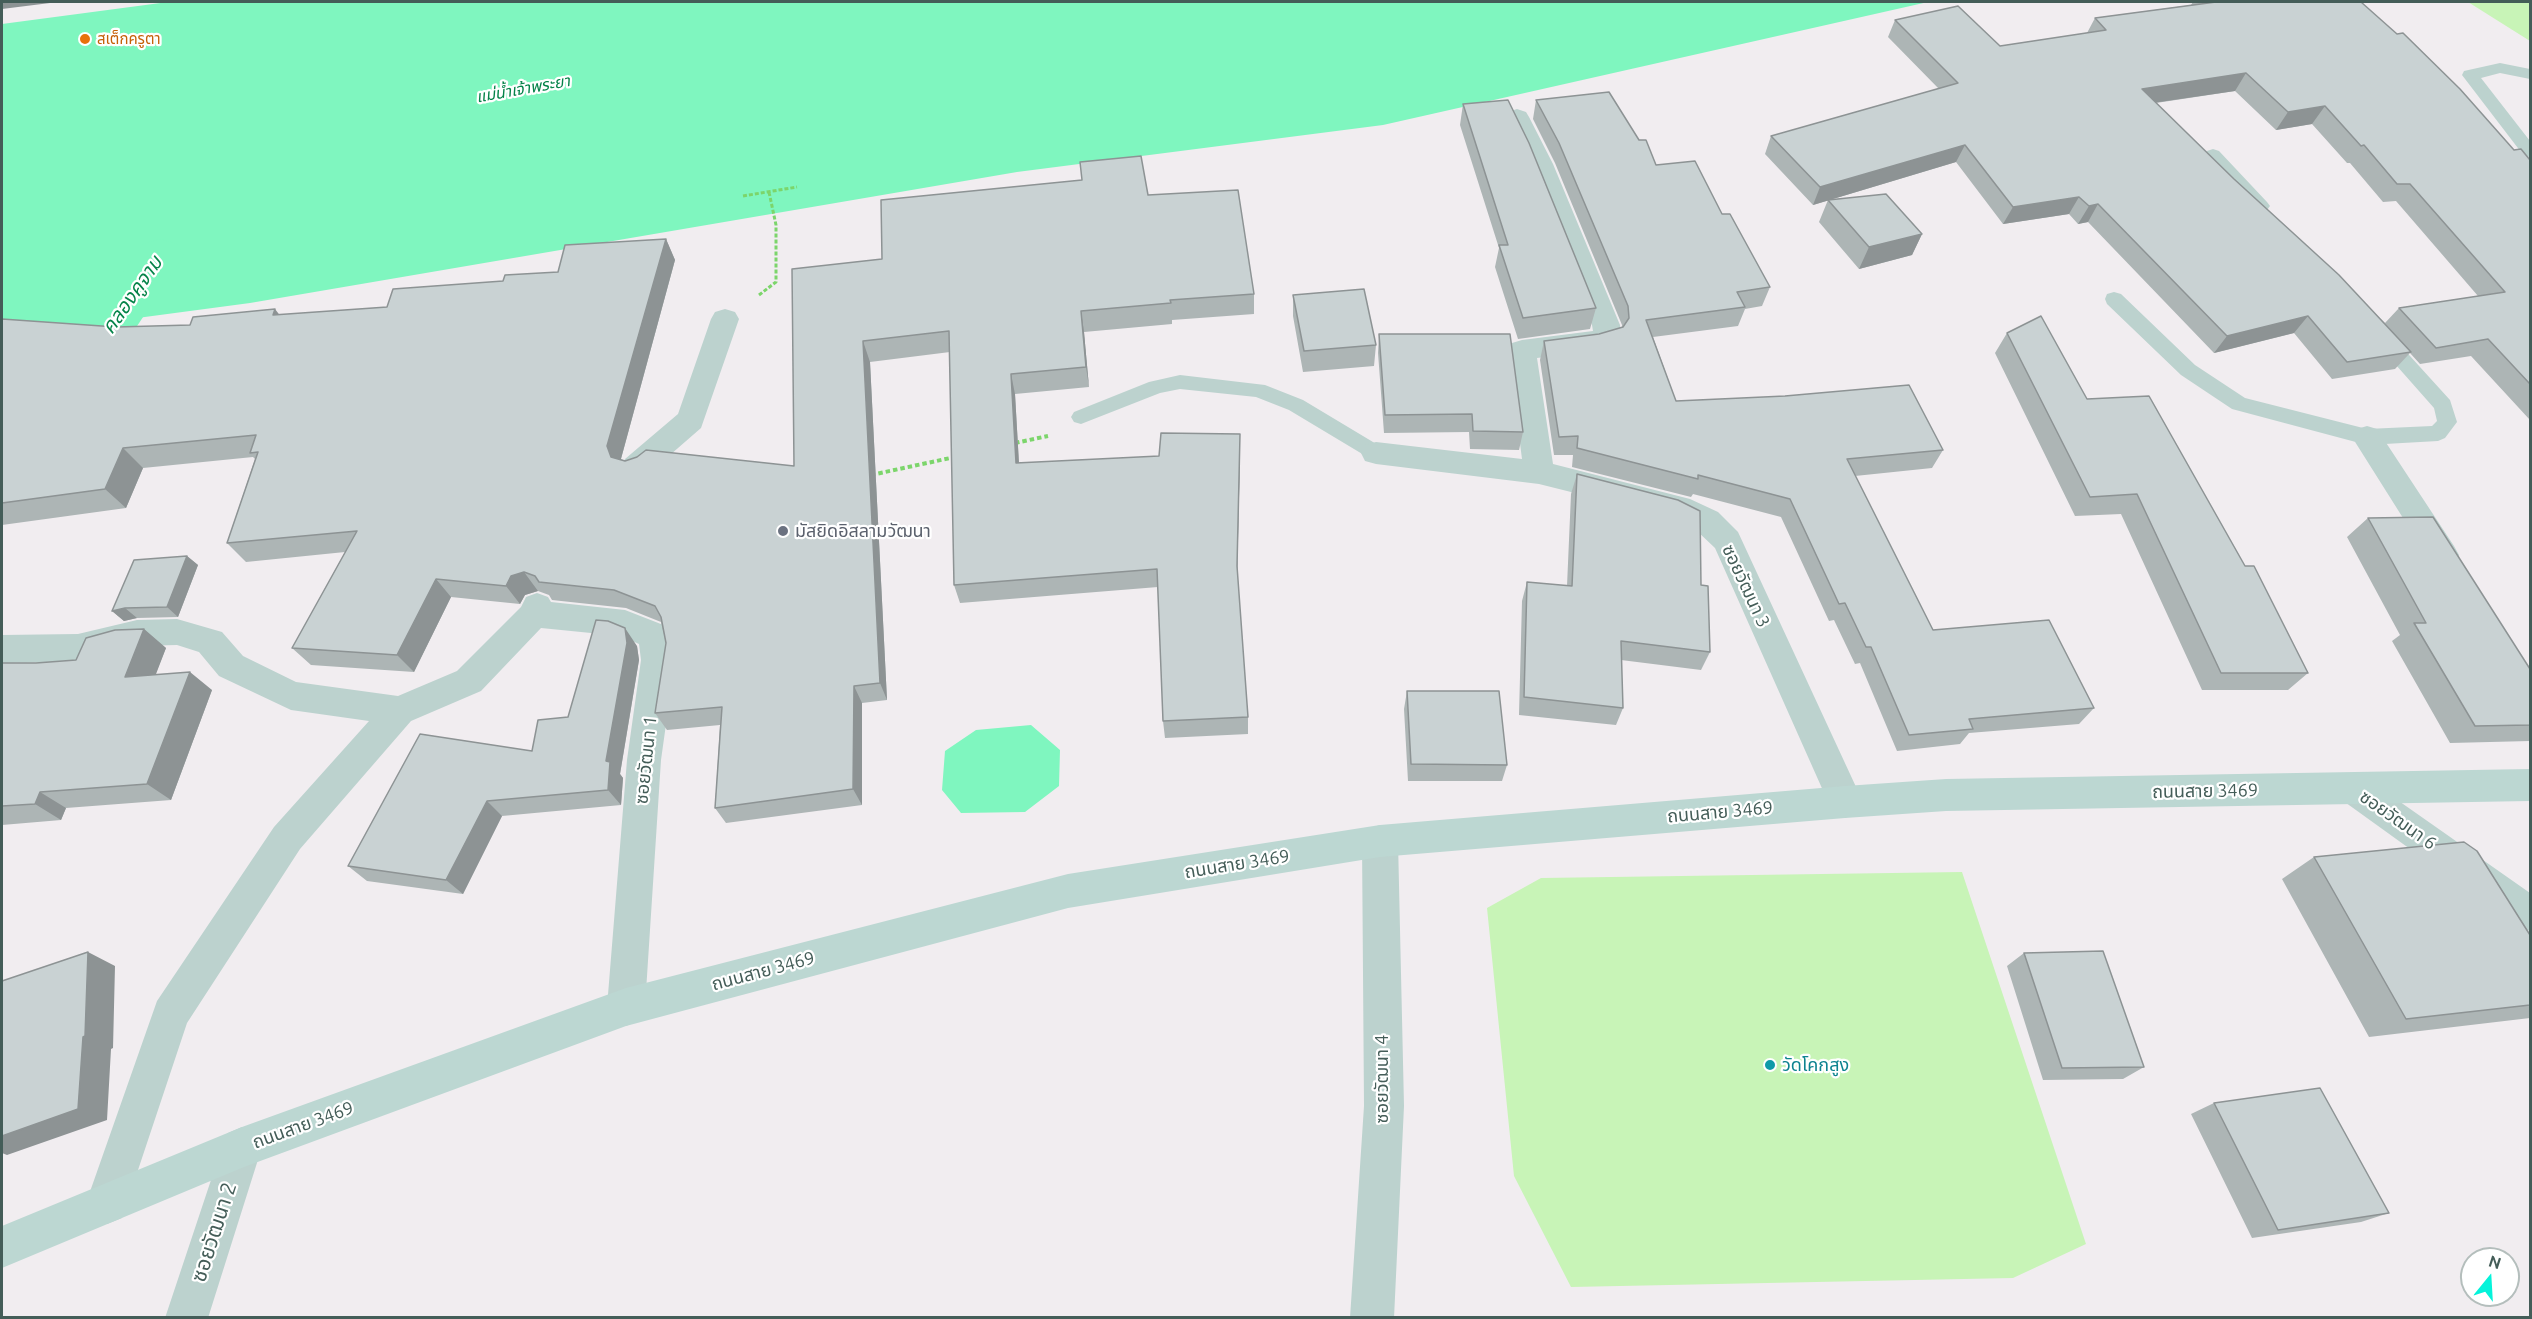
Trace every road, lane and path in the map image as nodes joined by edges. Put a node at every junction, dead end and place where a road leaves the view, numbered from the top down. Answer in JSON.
{"nodes":[{"id":1,"x":2530,"y":74,"type":"edge"},
{"id":2,"x":1517,"y":117,"type":"edge"},
{"id":3,"x":2530,"y":152,"type":"edge"},
{"id":4,"x":2213,"y":155,"type":"edge"},
{"id":5,"x":797,"y":187,"type":"dead end"},
{"id":6,"x":769,"y":192,"type":"junction"},
{"id":7,"x":743,"y":196,"type":"dead end"},
{"id":8,"x":2270,"y":216,"type":"edge"},
{"id":9,"x":2114,"y":299,"type":"dead end"},
{"id":10,"x":724,"y":319,"type":"joint"},
{"id":11,"x":2367,"y":321,"type":"edge"},
{"id":12,"x":1081,"y":417,"type":"joint"},
{"id":13,"x":2367,"y":437,"type":"junction"},
{"id":14,"x":1013,"y":444,"type":"edge"},
{"id":15,"x":1376,"y":453,"type":"joint"},
{"id":16,"x":957,"y":456,"type":"edge"},
{"id":17,"x":636,"y":467,"type":"edge"},
{"id":18,"x":1539,"y":472,"type":"junction"},
{"id":19,"x":866,"y":476,"type":"edge"},
{"id":20,"x":2455,"y":575,"type":"edge"},
{"id":21,"x":2,"y":649,"type":"edge"},
{"id":22,"x":399,"y":711,"type":"junction"},
{"id":23,"x":2530,"y":785,"type":"edge"},
{"id":24,"x":2354,"y":789,"type":"junction"},
{"id":25,"x":1845,"y":802,"type":"junction"},
{"id":26,"x":1380,"y":841,"type":"junction"},
{"id":27,"x":2530,"y":914,"type":"edge"},
{"id":28,"x":626,"y":1007,"type":"junction"},
{"id":29,"x":242,"y":1147,"type":"junction"},
{"id":30,"x":107,"y":1203,"type":"junction"},
{"id":31,"x":2,"y":1247,"type":"edge"},
{"id":32,"x":186,"y":1317,"type":"edge"},
{"id":33,"x":1372,"y":1317,"type":"edge"}],
"edges":[{"from":1,"to":3,"type":"lane"},
{"from":2,"to":18,"type":"street"},
{"from":4,"to":8,"type":"lane"},
{"from":5,"to":6,"type":"path"},
{"from":6,"to":7,"type":"path"},
{"from":6,"to":10,"type":"path"},
{"from":9,"to":13,"type":"lane"},
{"from":10,"to":17,"type":"street"},
{"from":11,"to":13,"type":"lane"},
{"from":12,"to":14,"type":"path"},
{"from":12,"to":15,"type":"lane"},
{"from":13,"to":20,"type":"street"},
{"from":15,"to":18,"type":"street","name":"ซอยวัฒนา 3"},
{"from":16,"to":19,"type":"path"},
{"from":18,"to":25,"type":"street","name":"ซอยวัฒนา 3"},
{"from":21,"to":22,"type":"street"},
{"from":22,"to":28,"type":"street","name":"ซอยวัฒนา 1"},
{"from":22,"to":30,"type":"street"},
{"from":23,"to":24,"type":"street","name":"ถนนสาย 3469"},
{"from":24,"to":25,"type":"street","name":"ถนนสาย 3469"},
{"from":24,"to":27,"type":"street","name":"ซอยวัฒนา 6"},
{"from":25,"to":26,"type":"street","name":"ถนนสาย 3469"},
{"from":26,"to":28,"type":"street","name":"ถนนสาย 3469"},
{"from":26,"to":33,"type":"street","name":"ซอยวัฒนา 4"},
{"from":28,"to":29,"type":"street","name":"ถนนสาย 3469"},
{"from":29,"to":30,"type":"street","name":"ถนนสาย 3469"},
{"from":29,"to":32,"type":"street","name":"ซอยวัฒนา 2"},
{"from":30,"to":31,"type":"street","name":"ถนนสาย 3469"}]}
